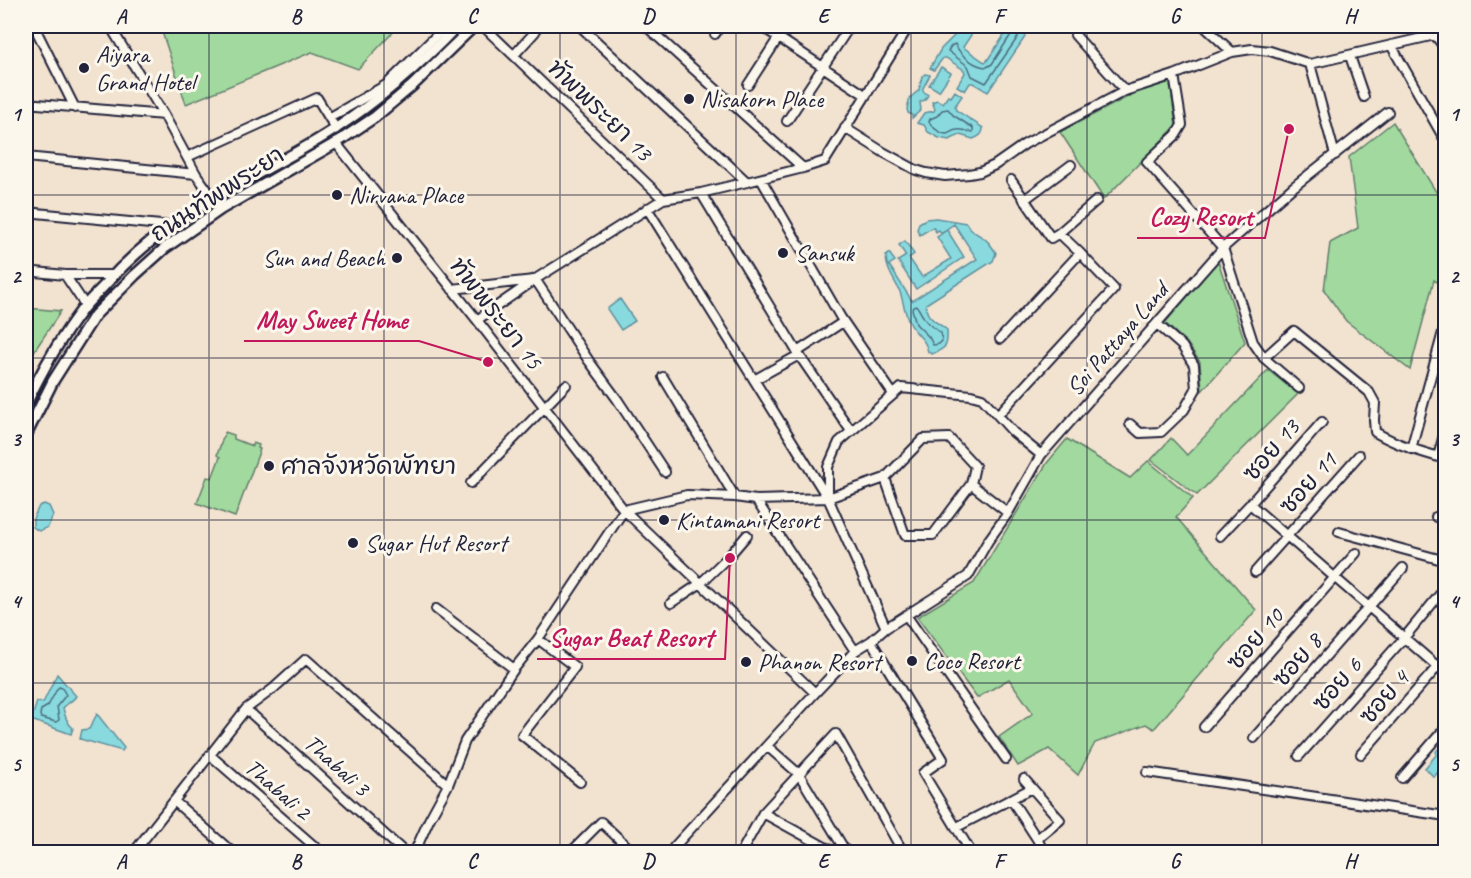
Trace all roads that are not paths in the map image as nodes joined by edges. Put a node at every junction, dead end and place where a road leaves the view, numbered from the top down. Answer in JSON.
{"nodes":[{"id":1,"x":34,"y":26,"type":"edge"},
{"id":2,"x":110,"y":26,"type":"edge"},
{"id":3,"x":457,"y":26,"type":"edge"},
{"id":4,"x":474,"y":26,"type":"edge"},
{"id":5,"x":483,"y":26,"type":"edge"},
{"id":6,"x":580,"y":26,"type":"edge"},
{"id":7,"x":646,"y":26,"type":"edge"},
{"id":8,"x":720,"y":26,"type":"edge"},
{"id":9,"x":761,"y":26,"type":"edge"},
{"id":10,"x":786,"y":26,"type":"edge"},
{"id":11,"x":850,"y":26,"type":"edge"},
{"id":12,"x":909,"y":26,"type":"edge"},
{"id":13,"x":1203,"y":26,"type":"edge"},
{"id":14,"x":1446,"y":31,"type":"edge"},
{"id":15,"x":535,"y":32,"type":"dead end"},
{"id":16,"x":715,"y":33,"type":"dead end"},
{"id":17,"x":1075,"y":35,"type":"dead end"},
{"id":18,"x":1435,"y":35,"type":"junction"},
{"id":19,"x":447,"y":36,"type":"junction"},
{"id":20,"x":778,"y":37,"type":"junction"},
{"id":21,"x":1391,"y":45,"type":"junction"},
{"id":22,"x":1446,"y":50,"type":"edge"},
{"id":23,"x":1232,"y":51,"type":"junction"},
{"id":24,"x":514,"y":54,"type":"junction"},
{"id":25,"x":1350,"y":56,"type":"junction"},
{"id":26,"x":1310,"y":64,"type":"junction"},
{"id":27,"x":823,"y":67,"type":"junction"},
{"id":28,"x":1174,"y":75,"type":"junction"},
{"id":29,"x":748,"y":85,"type":"dead end"},
{"id":30,"x":1125,"y":92,"type":"junction"},
{"id":31,"x":866,"y":95,"type":"junction"},
{"id":32,"x":1364,"y":98,"type":"dead end"},
{"id":33,"x":26,"y":103,"type":"edge"},
{"id":34,"x":75,"y":108,"type":"junction"},
{"id":35,"x":1388,"y":112,"type":"dead end"},
{"id":36,"x":164,"y":115,"type":"junction"},
{"id":37,"x":329,"y":118,"type":"junction"},
{"id":38,"x":787,"y":121,"type":"dead end"},
{"id":39,"x":845,"y":128,"type":"junction"},
{"id":40,"x":336,"y":129,"type":"junction"},
{"id":41,"x":336,"y":142,"type":"junction"},
{"id":42,"x":1446,"y":142,"type":"edge"},
{"id":43,"x":1335,"y":155,"type":"junction"},
{"id":44,"x":26,"y":157,"type":"edge"},
{"id":45,"x":187,"y":157,"type":"junction"},
{"id":46,"x":1071,"y":165,"type":"dead end"},
{"id":47,"x":803,"y":168,"type":"junction"},
{"id":48,"x":196,"y":174,"type":"junction"},
{"id":49,"x":760,"y":179,"type":"junction"},
{"id":50,"x":1011,"y":180,"type":"dead end"},
{"id":51,"x":747,"y":182,"type":"junction"},
{"id":52,"x":701,"y":193,"type":"junction"},
{"id":53,"x":213,"y":198,"type":"junction"},
{"id":54,"x":663,"y":198,"type":"junction"},
{"id":55,"x":1024,"y":200,"type":"junction"},
{"id":56,"x":1097,"y":200,"type":"dead end"},
{"id":57,"x":646,"y":208,"type":"junction"},
{"id":58,"x":221,"y":209,"type":"junction"},
{"id":59,"x":26,"y":212,"type":"edge"},
{"id":60,"x":171,"y":225,"type":"junction"},
{"id":61,"x":1059,"y":233,"type":"junction"},
{"id":62,"x":155,"y":238,"type":"junction"},
{"id":63,"x":165,"y":248,"type":"junction"},
{"id":64,"x":1223,"y":248,"type":"junction"},
{"id":65,"x":1080,"y":253,"type":"junction"},
{"id":66,"x":26,"y":271,"type":"edge"},
{"id":67,"x":65,"y":275,"type":"junction"},
{"id":68,"x":114,"y":275,"type":"junction"},
{"id":69,"x":535,"y":280,"type":"junction"},
{"id":70,"x":452,"y":289,"type":"junction"},
{"id":71,"x":85,"y":305,"type":"junction"},
{"id":72,"x":477,"y":320,"type":"junction"},
{"id":73,"x":1446,"y":321,"type":"edge"},
{"id":74,"x":843,"y":322,"type":"junction"},
{"id":75,"x":1156,"y":324,"type":"junction"},
{"id":76,"x":1000,"y":339,"type":"dead end"},
{"id":77,"x":798,"y":353,"type":"junction"},
{"id":78,"x":1264,"y":358,"type":"junction"},
{"id":79,"x":48,"y":360,"type":"junction"},
{"id":80,"x":61,"y":368,"type":"junction"},
{"id":81,"x":41,"y":374,"type":"junction"},
{"id":82,"x":663,"y":377,"type":"dead end"},
{"id":83,"x":754,"y":380,"type":"junction"},
{"id":84,"x":53,"y":381,"type":"junction"},
{"id":85,"x":566,"y":385,"type":"dead end"},
{"id":86,"x":1299,"y":388,"type":"dead end"},
{"id":87,"x":894,"y":394,"type":"junction"},
{"id":88,"x":26,"y":404,"type":"edge"},
{"id":89,"x":544,"y":407,"type":"junction"},
{"id":90,"x":998,"y":415,"type":"junction"},
{"id":91,"x":1322,"y":422,"type":"dead end"},
{"id":92,"x":1130,"y":424,"type":"dead end"},
{"id":93,"x":1446,"y":427,"type":"edge"},
{"id":94,"x":851,"y":431,"type":"junction"},
{"id":95,"x":26,"y":435,"type":"edge"},
{"id":96,"x":1411,"y":449,"type":"junction"},
{"id":97,"x":1041,"y":455,"type":"junction"},
{"id":98,"x":1359,"y":456,"type":"dead end"},
{"id":99,"x":1442,"y":458,"type":"edge"},
{"id":100,"x":665,"y":472,"type":"dead end"},
{"id":101,"x":885,"y":478,"type":"junction"},
{"id":102,"x":471,"y":483,"type":"dead end"},
{"id":103,"x":971,"y":484,"type":"junction"},
{"id":104,"x":735,"y":497,"type":"junction"},
{"id":105,"x":828,"y":498,"type":"junction"},
{"id":106,"x":756,"y":500,"type":"junction"},
{"id":107,"x":1250,"y":504,"type":"junction"},
{"id":108,"x":624,"y":510,"type":"junction"},
{"id":109,"x":1008,"y":513,"type":"junction"},
{"id":110,"x":1436,"y":517,"type":"dead end"},
{"id":111,"x":1446,"y":519,"type":"edge"},
{"id":112,"x":1339,"y":532,"type":"dead end"},
{"id":113,"x":747,"y":535,"type":"dead end"},
{"id":114,"x":1220,"y":536,"type":"dead end"},
{"id":115,"x":1287,"y":536,"type":"junction"},
{"id":116,"x":1356,"y":552,"type":"dead end"},
{"id":117,"x":1446,"y":561,"type":"edge"},
{"id":118,"x":1403,"y":568,"type":"dead end"},
{"id":119,"x":1255,"y":572,"type":"dead end"},
{"id":120,"x":1335,"y":577,"type":"junction"},
{"id":121,"x":701,"y":584,"type":"junction"},
{"id":122,"x":1446,"y":587,"type":"edge"},
{"id":123,"x":671,"y":603,"type":"dead end"},
{"id":124,"x":1369,"y":607,"type":"junction"},
{"id":125,"x":436,"y":609,"type":"dead end"},
{"id":126,"x":906,"y":615,"type":"junction"},
{"id":127,"x":886,"y":628,"type":"junction"},
{"id":128,"x":1404,"y":638,"type":"junction"},
{"id":129,"x":538,"y":639,"type":"junction"},
{"id":130,"x":871,"y":641,"type":"junction"},
{"id":131,"x":855,"y":651,"type":"junction"},
{"id":132,"x":1446,"y":657,"type":"edge"},
{"id":133,"x":1437,"y":667,"type":"junction"},
{"id":134,"x":514,"y":669,"type":"junction"},
{"id":135,"x":1446,"y":674,"type":"edge"},
{"id":136,"x":814,"y":693,"type":"junction"},
{"id":137,"x":246,"y":710,"type":"junction"},
{"id":138,"x":1204,"y":727,"type":"dead end"},
{"id":139,"x":1446,"y":727,"type":"edge"},
{"id":140,"x":1254,"y":738,"type":"dead end"},
{"id":141,"x":767,"y":747,"type":"junction"},
{"id":142,"x":1361,"y":754,"type":"dead end"},
{"id":143,"x":210,"y":755,"type":"junction"},
{"id":144,"x":1299,"y":756,"type":"dead end"},
{"id":145,"x":1006,"y":759,"type":"dead end"},
{"id":146,"x":1147,"y":772,"type":"dead end"},
{"id":147,"x":799,"y":774,"type":"junction"},
{"id":148,"x":1402,"y":778,"type":"dead end"},
{"id":149,"x":1024,"y":779,"type":"dead end"},
{"id":150,"x":580,"y":782,"type":"dead end"},
{"id":151,"x":448,"y":785,"type":"junction"},
{"id":152,"x":1032,"y":788,"type":"junction"},
{"id":153,"x":1011,"y":799,"type":"junction"},
{"id":154,"x":174,"y":801,"type":"junction"},
{"id":155,"x":763,"y":813,"type":"junction"},
{"id":156,"x":1446,"y":816,"type":"edge"},
{"id":157,"x":957,"y":827,"type":"junction"},
{"id":158,"x":1037,"y":838,"type":"junction"},
{"id":159,"x":674,"y":847,"type":"dead end"},
{"id":160,"x":415,"y":850,"type":"dead end"},
{"id":161,"x":402,"y":851,"type":"edge"},
{"id":162,"x":134,"y":852,"type":"edge"},
{"id":163,"x":232,"y":852,"type":"edge"},
{"id":164,"x":321,"y":852,"type":"edge"},
{"id":165,"x":571,"y":852,"type":"edge"},
{"id":166,"x":633,"y":852,"type":"edge"},
{"id":167,"x":749,"y":852,"type":"edge"},
{"id":168,"x":834,"y":852,"type":"edge"},
{"id":169,"x":846,"y":852,"type":"edge"},
{"id":170,"x":903,"y":852,"type":"edge"},
{"id":171,"x":971,"y":852,"type":"edge"},
{"id":172,"x":1044,"y":852,"type":"edge"}],
"edges":[{"from":1,"to":34,"type":"street"},
{"from":2,"to":36,"type":"street"},
{"from":3,"to":19,"type":"main road","name":"ถนนทัพพระยา"},
{"from":4,"to":41,"type":"main road","name":"ถนนทัพพระยา"},
{"from":5,"to":24,"type":"street","name":"ทัพพระยา 13"},
{"from":6,"to":51,"type":"street"},
{"from":7,"to":47,"type":"street"},
{"from":8,"to":16,"type":"street"},
{"from":9,"to":20,"type":"street"},
{"from":10,"to":20,"type":"street"},
{"from":11,"to":27,"type":"street"},
{"from":12,"to":31,"type":"street"},
{"from":13,"to":23,"type":"street"},
{"from":14,"to":18,"type":"street"},
{"from":15,"to":24,"type":"street"},
{"from":17,"to":30,"type":"street"},
{"from":18,"to":21,"type":"street"},
{"from":18,"to":22,"type":"street"},
{"from":19,"to":37,"type":"street"},
{"from":19,"to":40,"type":"main road","name":"ถนนทัพพระยา"},
{"from":20,"to":27,"type":"street"},
{"from":20,"to":29,"type":"street"},
{"from":21,"to":25,"type":"street"},
{"from":21,"to":42,"type":"street"},
{"from":23,"to":26,"type":"street"},
{"from":23,"to":28,"type":"street"},
{"from":24,"to":54,"type":"street","name":"ทัพพระยา 13"},
{"from":25,"to":26,"type":"street"},
{"from":25,"to":32,"type":"street"},
{"from":26,"to":43,"type":"street"},
{"from":27,"to":31,"type":"street"},
{"from":27,"to":38,"type":"street"},
{"from":28,"to":30,"type":"street"},
{"from":28,"to":64,"type":"street"},
{"from":30,"to":39,"type":"street"},
{"from":31,"to":39,"type":"street"},
{"from":33,"to":34,"type":"street"},
{"from":34,"to":36,"type":"street"},
{"from":35,"to":43,"type":"street","name":"Soi Pattaya Land"},
{"from":36,"to":45,"type":"street"},
{"from":37,"to":40,"type":"street"},
{"from":37,"to":45,"type":"street"},
{"from":39,"to":47,"type":"street"},
{"from":40,"to":53,"type":"main road","name":"ถนนทัพพระยา"},
{"from":41,"to":58,"type":"main road","name":"ถนนทัพพระยา"},
{"from":41,"to":70,"type":"street","name":"ทัพพระยา 15"},
{"from":43,"to":64,"type":"street","name":"Soi Pattaya Land"},
{"from":44,"to":48,"type":"street"},
{"from":45,"to":48,"type":"street"},
{"from":46,"to":55,"type":"street"},
{"from":47,"to":49,"type":"street"},
{"from":48,"to":53,"type":"street"},
{"from":49,"to":51,"type":"street"},
{"from":49,"to":74,"type":"street"},
{"from":50,"to":55,"type":"street","name":"Soi Pattaya Land"},
{"from":51,"to":52,"type":"street"},
{"from":52,"to":54,"type":"street"},
{"from":52,"to":77,"type":"street"},
{"from":53,"to":58,"type":"street"},
{"from":53,"to":60,"type":"main road","name":"ถนนทัพพระยา"},
{"from":54,"to":57,"type":"street"},
{"from":55,"to":61,"type":"street","name":"Soi Pattaya Land"},
{"from":56,"to":61,"type":"street"},
{"from":57,"to":69,"type":"street"},
{"from":57,"to":83,"type":"street"},
{"from":58,"to":63,"type":"main road","name":"ถนนทัพพระยา"},
{"from":59,"to":60,"type":"street"},
{"from":60,"to":62,"type":"main road","name":"ถนนทัพพระยา"},
{"from":61,"to":65,"type":"street","name":"Soi Pattaya Land"},
{"from":62,"to":63,"type":"street"},
{"from":62,"to":68,"type":"main road","name":"ถนนทัพพระยา"},
{"from":63,"to":80,"type":"main road","name":"ถนนทัพพระยา"},
{"from":64,"to":75,"type":"street","name":"Soi Pattaya Land"},
{"from":64,"to":78,"type":"street"},
{"from":65,"to":76,"type":"street"},
{"from":65,"to":90,"type":"street","name":"Soi Pattaya Land"},
{"from":66,"to":67,"type":"street"},
{"from":67,"to":68,"type":"street"},
{"from":67,"to":71,"type":"street"},
{"from":68,"to":71,"type":"main road","name":"ถนนทัพพระยา"},
{"from":69,"to":70,"type":"street"},
{"from":69,"to":72,"type":"street"},
{"from":69,"to":100,"type":"street"},
{"from":70,"to":72,"type":"street","name":"ทัพพระยา 15"},
{"from":71,"to":79,"type":"main road","name":"ถนนทัพพระยา"},
{"from":72,"to":89,"type":"street","name":"ทัพพระยา 15"},
{"from":73,"to":96,"type":"street"},
{"from":74,"to":77,"type":"street"},
{"from":74,"to":87,"type":"street"},
{"from":75,"to":92,"type":"street"},
{"from":75,"to":97,"type":"street","name":"Soi Pattaya Land"},
{"from":77,"to":83,"type":"street"},
{"from":77,"to":94,"type":"street"},
{"from":78,"to":86,"type":"street"},
{"from":78,"to":96,"type":"street"},
{"from":79,"to":80,"type":"street"},
{"from":79,"to":81,"type":"main road","name":"ถนนทัพพระยา"},
{"from":80,"to":84,"type":"main road","name":"ถนนทัพพระยา"},
{"from":81,"to":84,"type":"street"},
{"from":81,"to":88,"type":"main road","name":"ถนนทัพพระยา"},
{"from":82,"to":104,"type":"street"},
{"from":83,"to":105,"type":"street"},
{"from":84,"to":95,"type":"main road","name":"ถนนทัพพระยา"},
{"from":85,"to":89,"type":"street"},
{"from":87,"to":90,"type":"street"},
{"from":87,"to":94,"type":"street"},
{"from":89,"to":102,"type":"street"},
{"from":89,"to":108,"type":"street","name":"ทัพพระยา 15"},
{"from":90,"to":97,"type":"street"},
{"from":91,"to":107,"type":"street","name":"ซอย 13"},
{"from":93,"to":99,"type":"street"},
{"from":94,"to":105,"type":"street"},
{"from":96,"to":99,"type":"street"},
{"from":97,"to":109,"type":"street","name":"Soi Pattaya Land"},
{"from":98,"to":115,"type":"street","name":"ซอย 11"},
{"from":101,"to":103,"type":"street"},
{"from":101,"to":103,"type":"street"},
{"from":101,"to":105,"type":"street"},
{"from":103,"to":109,"type":"street"},
{"from":104,"to":106,"type":"street"},
{"from":104,"to":108,"type":"street"},
{"from":105,"to":106,"type":"street"},
{"from":105,"to":127,"type":"street"},
{"from":106,"to":131,"type":"street"},
{"from":107,"to":114,"type":"street","name":"ซอย 13"},
{"from":107,"to":115,"type":"street"},
{"from":108,"to":121,"type":"street","name":"ทัพพระยา 15"},
{"from":108,"to":129,"type":"street"},
{"from":109,"to":126,"type":"street","name":"Soi Pattaya Land"},
{"from":110,"to":111,"type":"street"},
{"from":112,"to":117,"type":"street"},
{"from":113,"to":121,"type":"street"},
{"from":115,"to":119,"type":"street","name":"ซอย 11"},
{"from":115,"to":120,"type":"street"},
{"from":116,"to":120,"type":"street","name":"ซอย 10"},
{"from":118,"to":124,"type":"street","name":"ซอย 8"},
{"from":120,"to":124,"type":"street"},
{"from":120,"to":138,"type":"street","name":"ซอย 10"},
{"from":121,"to":123,"type":"street"},
{"from":121,"to":136,"type":"street","name":"ทัพพระยา 15"},
{"from":122,"to":128,"type":"street","name":"ซอย 6"},
{"from":124,"to":128,"type":"street"},
{"from":124,"to":140,"type":"street","name":"ซอย 8"},
{"from":125,"to":134,"type":"street"},
{"from":126,"to":127,"type":"street","name":"Soi Pattaya Land"},
{"from":126,"to":145,"type":"street"},
{"from":127,"to":130,"type":"street","name":"Soi Pattaya Land"},
{"from":128,"to":133,"type":"street"},
{"from":128,"to":144,"type":"street","name":"ซอย 6"},
{"from":129,"to":134,"type":"street"},
{"from":129,"to":150,"type":"street"},
{"from":130,"to":131,"type":"street","name":"Soi Pattaya Land"},
{"from":130,"to":157,"type":"street"},
{"from":131,"to":136,"type":"street","name":"Soi Pattaya Land"},
{"from":132,"to":133,"type":"street","name":"ซอย 4"},
{"from":133,"to":135,"type":"street"},
{"from":133,"to":142,"type":"street","name":"ซอย 4"},
{"from":134,"to":151,"type":"street"},
{"from":136,"to":141,"type":"street","name":"Soi Pattaya Land"},
{"from":137,"to":143,"type":"street"},
{"from":137,"to":151,"type":"street"},
{"from":137,"to":161,"type":"street","name":"Thabali 3"},
{"from":139,"to":148,"type":"street"},
{"from":141,"to":147,"type":"street"},
{"from":141,"to":159,"type":"street","name":"Soi Pattaya Land"},
{"from":143,"to":154,"type":"street"},
{"from":143,"to":164,"type":"street","name":"Thabali 2"},
{"from":146,"to":156,"type":"street"},
{"from":147,"to":155,"type":"street"},
{"from":147,"to":169,"type":"street"},
{"from":147,"to":170,"type":"street"},
{"from":149,"to":152,"type":"street"},
{"from":151,"to":160,"type":"street"},
{"from":152,"to":153,"type":"street"},
{"from":152,"to":158,"type":"street"},
{"from":153,"to":157,"type":"street"},
{"from":153,"to":158,"type":"street"},
{"from":154,"to":162,"type":"street"},
{"from":154,"to":163,"type":"street"},
{"from":155,"to":167,"type":"street"},
{"from":155,"to":168,"type":"street"},
{"from":157,"to":171,"type":"street"},
{"from":158,"to":172,"type":"street"},
{"from":165,"to":166,"type":"street"}]}
